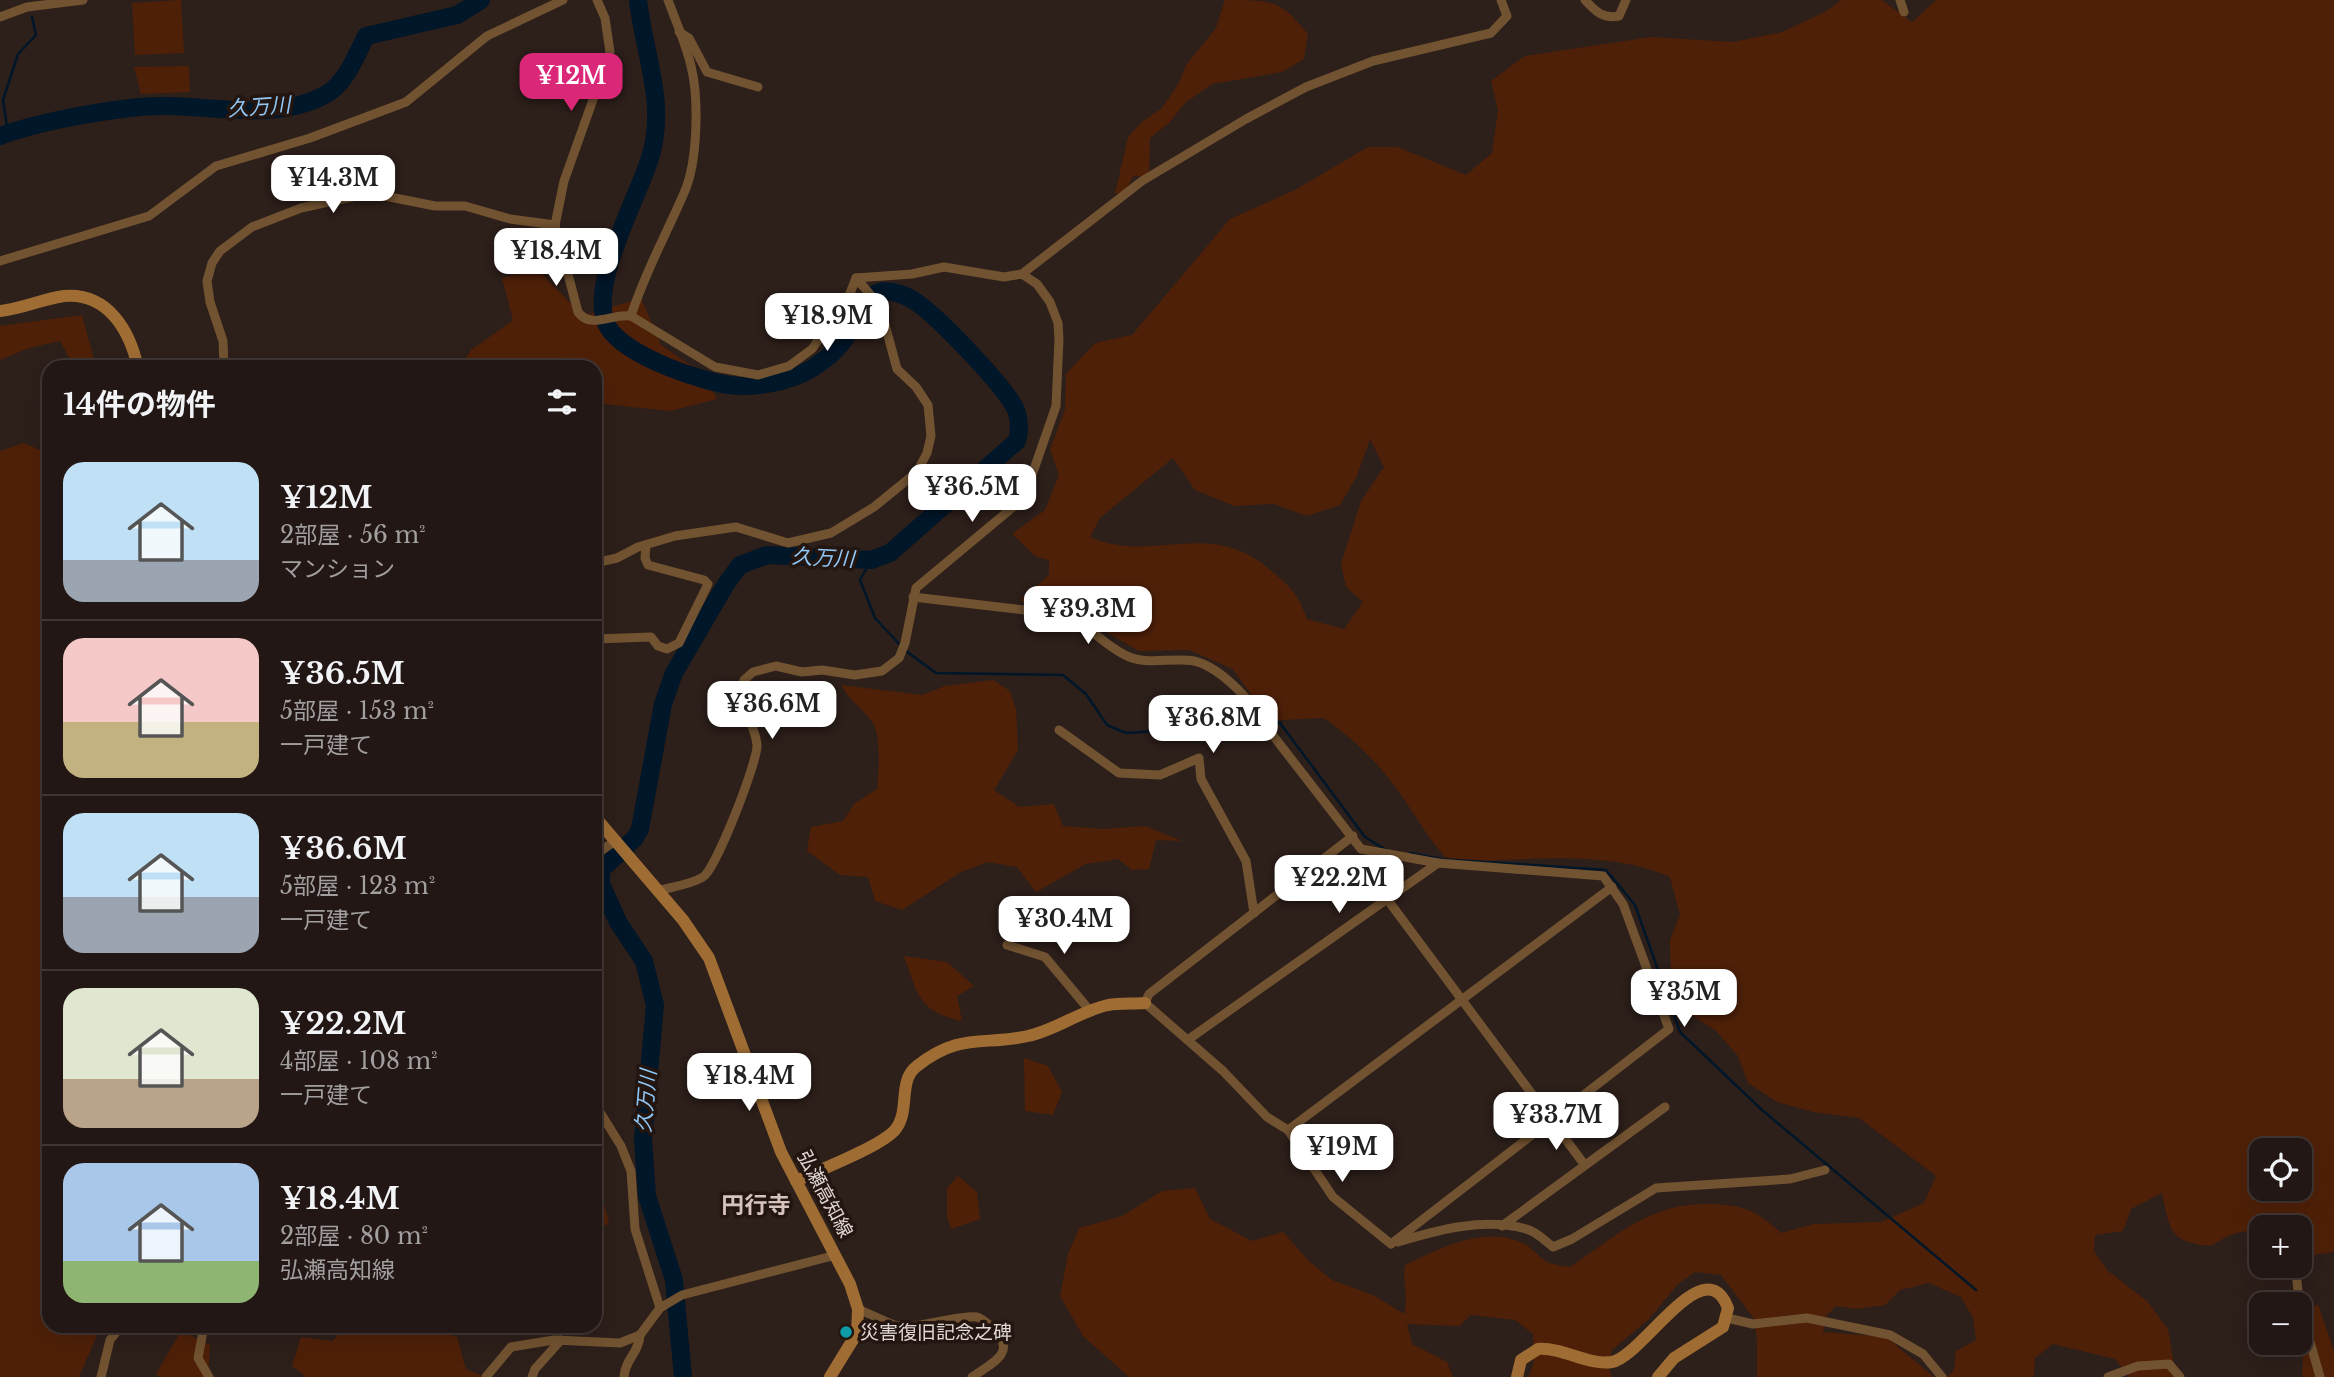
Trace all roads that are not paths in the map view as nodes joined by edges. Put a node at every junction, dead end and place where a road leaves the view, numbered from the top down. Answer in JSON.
{"nodes":[{"id":1,"x":83,"y":0,"type":"edge"},
{"id":2,"x":563,"y":0,"type":"edge"},
{"id":3,"x":597,"y":0,"type":"edge"},
{"id":4,"x":668,"y":0,"type":"edge"},
{"id":5,"x":1501,"y":0,"type":"edge"},
{"id":6,"x":1585,"y":0,"type":"edge"},
{"id":7,"x":1626,"y":0,"type":"edge"},
{"id":8,"x":1900,"y":0,"type":"edge"},
{"id":9,"x":1904,"y":12,"type":"dead end"},
{"id":10,"x":0,"y":17,"type":"edge"},
{"id":11,"x":680,"y":32,"type":"junction"},
{"id":12,"x":758,"y":87,"type":"dead end"},
{"id":13,"x":555,"y":225,"type":"junction"},
{"id":14,"x":0,"y":261,"type":"edge"},
{"id":15,"x":1022,"y":274,"type":"junction"},
{"id":16,"x":856,"y":278,"type":"junction"},
{"id":17,"x":0,"y":311,"type":"edge"},
{"id":18,"x":631,"y":316,"type":"junction"},
{"id":19,"x":136,"y":360,"type":"edge"},
{"id":20,"x":224,"y":360,"type":"edge"},
{"id":21,"x":646,"y":545,"type":"junction"},
{"id":22,"x":602,"y":561,"type":"edge"},
{"id":23,"x":913,"y":597,"type":"junction"},
{"id":24,"x":602,"y":639,"type":"edge"},
{"id":25,"x":1059,"y":730,"type":"dead end"},
{"id":26,"x":602,"y":826,"type":"edge"},
{"id":27,"x":1353,"y":836,"type":"junction"},
{"id":28,"x":615,"y":842,"type":"junction"},
{"id":29,"x":602,"y":850,"type":"edge"},
{"id":30,"x":1438,"y":863,"type":"junction"},
{"id":31,"x":1612,"y":887,"type":"junction"},
{"id":32,"x":657,"y":891,"type":"junction"},
{"id":33,"x":1387,"y":899,"type":"junction"},
{"id":34,"x":1254,"y":913,"type":"junction"},
{"id":35,"x":1007,"y":945,"type":"dead end"},
{"id":36,"x":1463,"y":998,"type":"junction"},
{"id":37,"x":1145,"y":1003,"type":"junction"},
{"id":38,"x":1091,"y":1012,"type":"junction"},
{"id":39,"x":1189,"y":1039,"type":"junction"},
{"id":40,"x":1665,"y":1107,"type":"dead end"},
{"id":41,"x":602,"y":1115,"type":"edge"},
{"id":42,"x":1552,"y":1121,"type":"junction"},
{"id":43,"x":1288,"y":1130,"type":"junction"},
{"id":44,"x":1584,"y":1164,"type":"junction"},
{"id":45,"x":1825,"y":1170,"type":"dead end"},
{"id":46,"x":796,"y":1181,"type":"junction"},
{"id":47,"x":1502,"y":1226,"type":"junction"},
{"id":48,"x":1391,"y":1244,"type":"junction"},
{"id":49,"x":836,"y":1255,"type":"junction"},
{"id":50,"x":2297,"y":1278,"type":"edge"},
{"id":51,"x":660,"y":1308,"type":"junction"},
{"id":52,"x":858,"y":1309,"type":"junction"},
{"id":53,"x":1727,"y":1318,"type":"junction"},
{"id":54,"x":116,"y":1333,"type":"edge"},
{"id":55,"x":203,"y":1333,"type":"edge"},
{"id":56,"x":640,"y":1335,"type":"junction"},
{"id":57,"x":561,"y":1340,"type":"junction"},
{"id":58,"x":101,"y":1377,"type":"edge"},
{"id":59,"x":209,"y":1377,"type":"edge"},
{"id":60,"x":486,"y":1377,"type":"edge"},
{"id":61,"x":532,"y":1377,"type":"edge"},
{"id":62,"x":624,"y":1377,"type":"edge"},
{"id":63,"x":830,"y":1377,"type":"edge"},
{"id":64,"x":972,"y":1377,"type":"edge"},
{"id":65,"x":1517,"y":1377,"type":"edge"},
{"id":66,"x":1658,"y":1377,"type":"edge"},
{"id":67,"x":1942,"y":1377,"type":"edge"},
{"id":68,"x":2108,"y":1377,"type":"edge"},
{"id":69,"x":2180,"y":1377,"type":"edge"},
{"id":70,"x":2320,"y":1377,"type":"edge"}],
"edges":[{"from":1,"to":10,"type":"street"},
{"from":2,"to":14,"type":"street"},
{"from":3,"to":13,"type":"street"},
{"from":4,"to":11,"type":"street"},
{"from":5,"to":15,"type":"street"},
{"from":6,"to":7,"type":"street"},
{"from":8,"to":9,"type":"street"},
{"from":11,"to":12,"type":"street"},
{"from":11,"to":18,"type":"street"},
{"from":13,"to":18,"type":"street"},
{"from":13,"to":20,"type":"street"},
{"from":15,"to":16,"type":"street"},
{"from":15,"to":23,"type":"street"},
{"from":16,"to":18,"type":"street"},
{"from":16,"to":21,"type":"street"},
{"from":17,"to":19,"type":"main road"},
{"from":21,"to":22,"type":"street"},
{"from":21,"to":24,"type":"street"},
{"from":23,"to":27,"type":"street"},
{"from":23,"to":32,"type":"street"},
{"from":25,"to":34,"type":"street"},
{"from":26,"to":28,"type":"main road","name":"弘瀬高知線"},
{"from":27,"to":30,"type":"street"},
{"from":27,"to":34,"type":"street"},
{"from":28,"to":29,"type":"street"},
{"from":28,"to":32,"type":"main road","name":"弘瀬高知線"},
{"from":30,"to":31,"type":"street"},
{"from":30,"to":33,"type":"street"},
{"from":31,"to":36,"type":"street"},
{"from":31,"to":42,"type":"street"},
{"from":32,"to":46,"type":"main road","name":"弘瀬高知線"},
{"from":33,"to":36,"type":"street"},
{"from":33,"to":39,"type":"street"},
{"from":34,"to":37,"type":"street"},
{"from":35,"to":38,"type":"street"},
{"from":36,"to":42,"type":"street"},
{"from":36,"to":43,"type":"street"},
{"from":37,"to":38,"type":"main road"},
{"from":37,"to":39,"type":"street"},
{"from":38,"to":46,"type":"main road"},
{"from":39,"to":43,"type":"street"},
{"from":40,"to":44,"type":"street"},
{"from":41,"to":51,"type":"street"},
{"from":42,"to":44,"type":"street"},
{"from":42,"to":48,"type":"street"},
{"from":43,"to":48,"type":"street"},
{"from":44,"to":47,"type":"street"},
{"from":45,"to":47,"type":"street"},
{"from":46,"to":49,"type":"main road","name":"弘瀬高知線"},
{"from":47,"to":48,"type":"street"},
{"from":49,"to":51,"type":"street"},
{"from":49,"to":52,"type":"main road","name":"弘瀬高知線"},
{"from":50,"to":70,"type":"street"},
{"from":51,"to":56,"type":"street"},
{"from":52,"to":63,"type":"main road"},
{"from":52,"to":64,"type":"street"},
{"from":53,"to":65,"type":"main road"},
{"from":53,"to":66,"type":"main road"},
{"from":53,"to":67,"type":"street"},
{"from":54,"to":58,"type":"street"},
{"from":55,"to":59,"type":"street"},
{"from":56,"to":57,"type":"street"},
{"from":56,"to":62,"type":"street"},
{"from":57,"to":60,"type":"street"},
{"from":57,"to":61,"type":"street"},
{"from":68,"to":69,"type":"street"}]}
